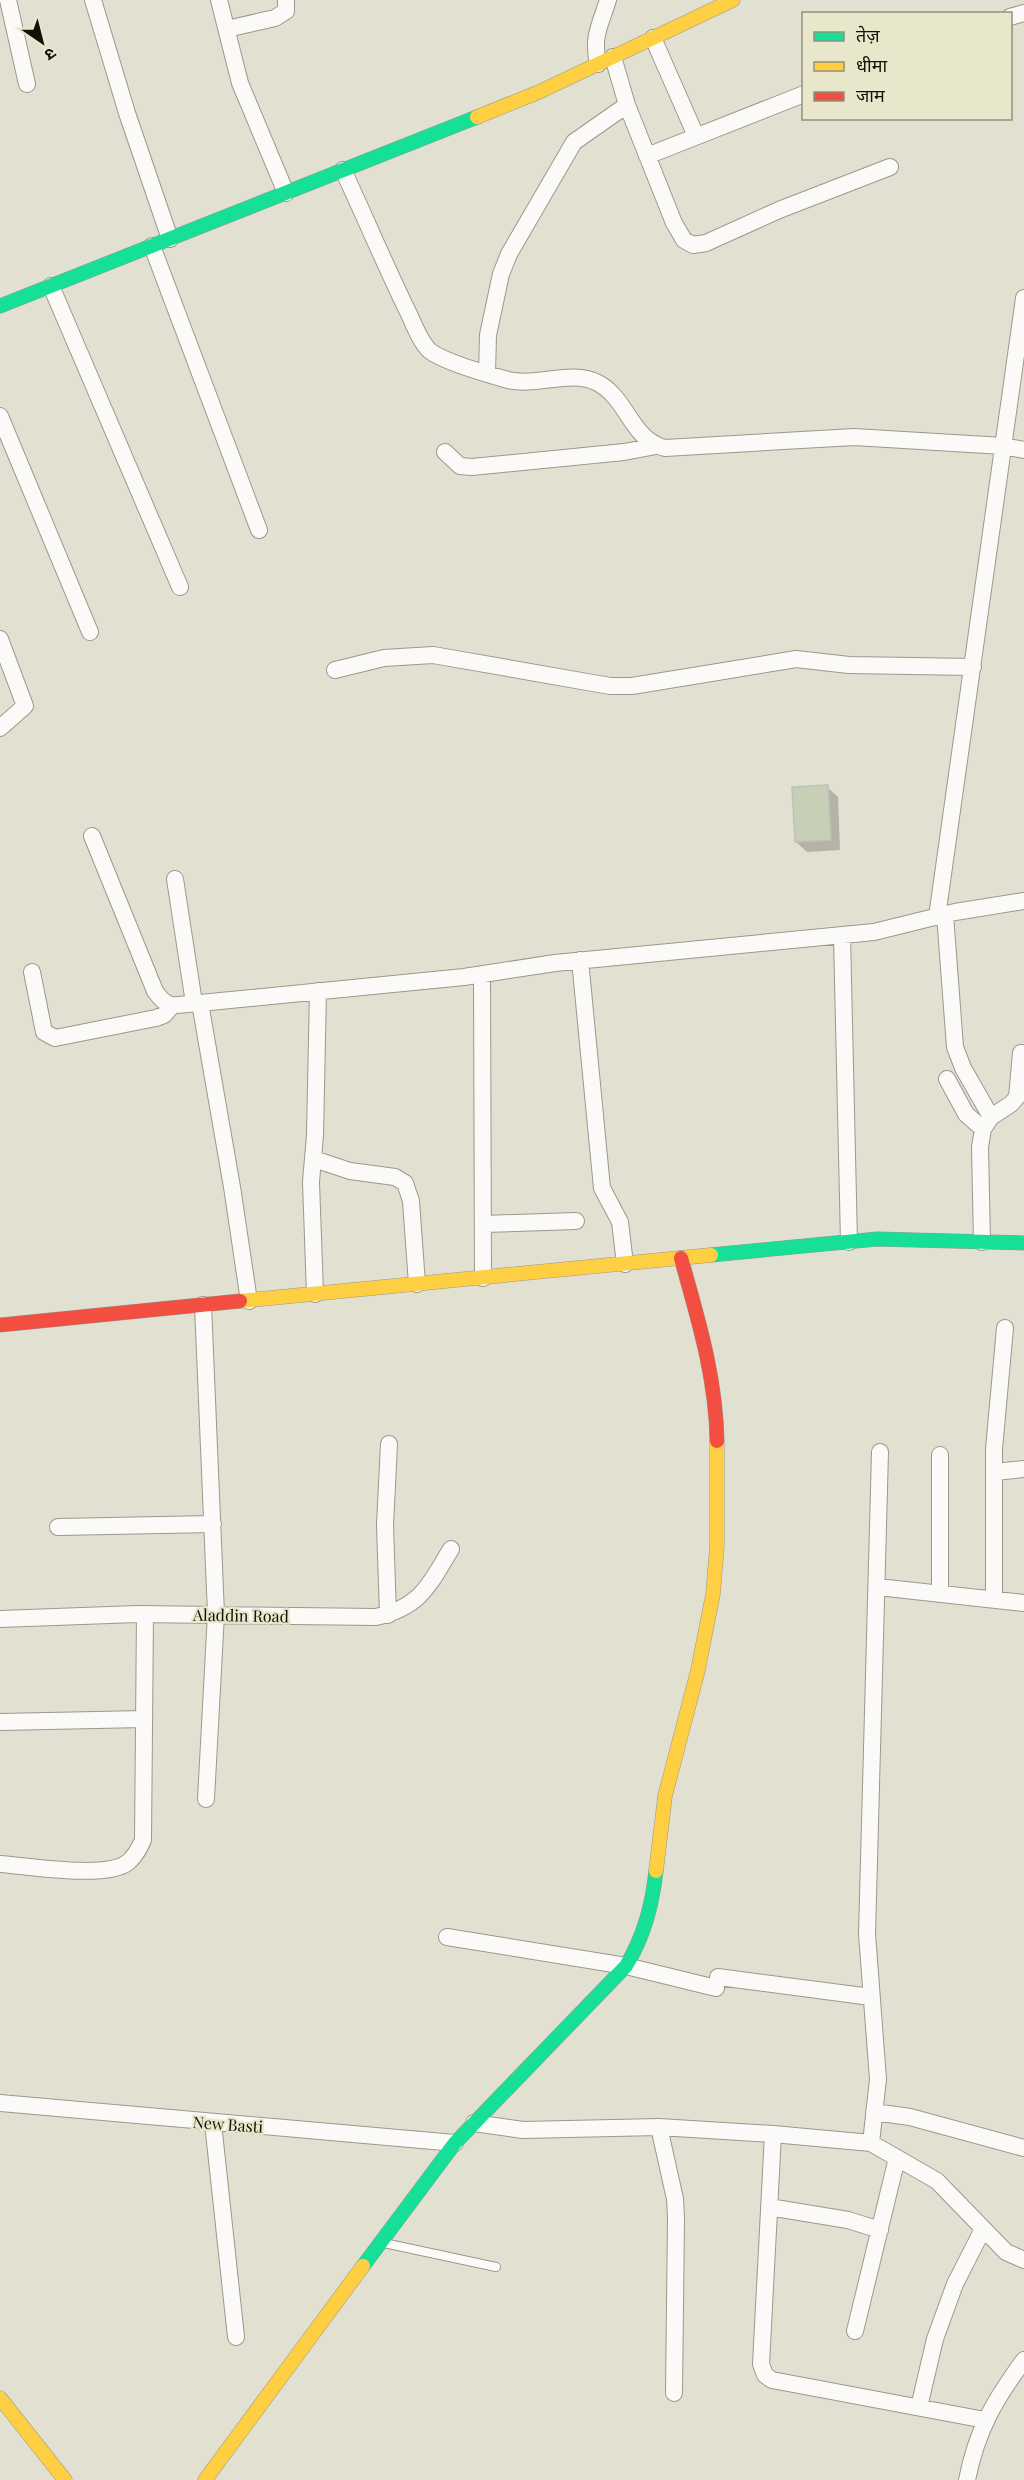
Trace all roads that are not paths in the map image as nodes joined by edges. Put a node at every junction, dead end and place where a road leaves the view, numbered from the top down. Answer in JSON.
{"nodes":[{"id":1,"x":8,"y":0,"type":"edge"},
{"id":2,"x":93,"y":0,"type":"edge"},
{"id":3,"x":219,"y":0,"type":"edge"},
{"id":4,"x":286,"y":0,"type":"edge"},
{"id":5,"x":608,"y":0,"type":"edge"},
{"id":6,"x":733,"y":0,"type":"edge"},
{"id":7,"x":226,"y":29,"type":"junction"},
{"id":8,"x":652,"y":38,"type":"junction"},
{"id":9,"x":606,"y":61,"type":"junction"},
{"id":10,"x":27,"y":84,"type":"dead end"},
{"id":11,"x":802,"y":95,"type":"edge"},
{"id":12,"x":627,"y":105,"type":"junction"},
{"id":13,"x":696,"y":136,"type":"junction"},
{"id":14,"x":647,"y":156,"type":"junction"},
{"id":15,"x":890,"y":167,"type":"dead end"},
{"id":16,"x":343,"y":170,"type":"junction"},
{"id":17,"x":286,"y":193,"type":"junction"},
{"id":18,"x":170,"y":239,"type":"junction"},
{"id":19,"x":152,"y":246,"type":"junction"},
{"id":20,"x":51,"y":286,"type":"junction"},
{"id":21,"x":1024,"y":298,"type":"edge"},
{"id":22,"x":0,"y":306,"type":"edge"},
{"id":23,"x":486,"y":373,"type":"junction"},
{"id":24,"x":0,"y":416,"type":"edge"},
{"id":25,"x":656,"y":446,"type":"junction"},
{"id":26,"x":1003,"y":446,"type":"junction"},
{"id":27,"x":1024,"y":450,"type":"edge"},
{"id":28,"x":445,"y":452,"type":"dead end"},
{"id":29,"x":259,"y":530,"type":"dead end"},
{"id":30,"x":180,"y":587,"type":"dead end"},
{"id":31,"x":90,"y":632,"type":"dead end"},
{"id":32,"x":0,"y":639,"type":"edge"},
{"id":33,"x":973,"y":667,"type":"junction"},
{"id":34,"x":335,"y":670,"type":"dead end"},
{"id":35,"x":0,"y":728,"type":"edge"},
{"id":36,"x":92,"y":836,"type":"dead end"},
{"id":37,"x":175,"y":879,"type":"dead end"},
{"id":38,"x":1024,"y":901,"type":"edge"},
{"id":39,"x":941,"y":916,"type":"junction"},
{"id":40,"x":842,"y":936,"type":"junction"},
{"id":41,"x":580,"y":960,"type":"junction"},
{"id":42,"x":32,"y":972,"type":"dead end"},
{"id":43,"x":482,"y":974,"type":"junction"},
{"id":44,"x":318,"y":991,"type":"junction"},
{"id":45,"x":197,"y":1003,"type":"junction"},
{"id":46,"x":172,"y":1006,"type":"junction"},
{"id":47,"x":1021,"y":1053,"type":"dead end"},
{"id":48,"x":948,"y":1079,"type":"dead end"},
{"id":49,"x":987,"y":1123,"type":"junction"},
{"id":50,"x":314,"y":1159,"type":"junction"},
{"id":51,"x":576,"y":1221,"type":"dead end"},
{"id":52,"x":483,"y":1224,"type":"junction"},
{"id":53,"x":849,"y":1242,"type":"junction"},
{"id":54,"x":982,"y":1242,"type":"junction"},
{"id":55,"x":1024,"y":1243,"type":"edge"},
{"id":56,"x":681,"y":1258,"type":"junction"},
{"id":57,"x":625,"y":1264,"type":"junction"},
{"id":58,"x":483,"y":1278,"type":"junction"},
{"id":59,"x":417,"y":1284,"type":"junction"},
{"id":60,"x":315,"y":1294,"type":"junction"},
{"id":61,"x":249,"y":1301,"type":"junction"},
{"id":62,"x":203,"y":1305,"type":"junction"},
{"id":63,"x":0,"y":1325,"type":"edge"},
{"id":64,"x":1005,"y":1328,"type":"dead end"},
{"id":65,"x":389,"y":1444,"type":"dead end"},
{"id":66,"x":880,"y":1452,"type":"dead end"},
{"id":67,"x":940,"y":1455,"type":"dead end"},
{"id":68,"x":1024,"y":1469,"type":"edge"},
{"id":69,"x":993,"y":1472,"type":"junction"},
{"id":70,"x":213,"y":1524,"type":"junction"},
{"id":71,"x":58,"y":1527,"type":"dead end"},
{"id":72,"x":451,"y":1549,"type":"dead end"},
{"id":73,"x":878,"y":1587,"type":"junction"},
{"id":74,"x":940,"y":1593,"type":"junction"},
{"id":75,"x":994,"y":1600,"type":"junction"},
{"id":76,"x":1024,"y":1603,"type":"edge"},
{"id":77,"x":145,"y":1614,"type":"junction"},
{"id":78,"x":216,"y":1614,"type":"junction"},
{"id":79,"x":388,"y":1614,"type":"junction"},
{"id":80,"x":0,"y":1619,"type":"edge"},
{"id":81,"x":144,"y":1719,"type":"junction"},
{"id":82,"x":0,"y":1722,"type":"edge"},
{"id":83,"x":206,"y":1800,"type":"dead end"},
{"id":84,"x":0,"y":1864,"type":"edge"},
{"id":85,"x":447,"y":1937,"type":"dead end"},
{"id":86,"x":626,"y":1966,"type":"junction"},
{"id":87,"x":871,"y":1997,"type":"junction"},
{"id":88,"x":0,"y":2103,"type":"edge"},
{"id":89,"x":874,"y":2112,"type":"junction"},
{"id":90,"x":213,"y":2123,"type":"junction"},
{"id":91,"x":474,"y":2123,"type":"junction"},
{"id":92,"x":659,"y":2127,"type":"junction"},
{"id":93,"x":773,"y":2134,"type":"junction"},
{"id":94,"x":455,"y":2143,"type":"junction"},
{"id":95,"x":871,"y":2143,"type":"junction"},
{"id":96,"x":1024,"y":2148,"type":"edge"},
{"id":97,"x":897,"y":2158,"type":"junction"},
{"id":98,"x":769,"y":2207,"type":"junction"},
{"id":99,"x":983,"y":2229,"type":"junction"},
{"id":100,"x":880,"y":2230,"type":"junction"},
{"id":101,"x":381,"y":2242,"type":"junction"},
{"id":102,"x":1024,"y":2260,"type":"edge"},
{"id":103,"x":496,"y":2267,"type":"dead end"},
{"id":104,"x":855,"y":2331,"type":"dead end"},
{"id":105,"x":236,"y":2337,"type":"dead end"},
{"id":106,"x":1024,"y":2360,"type":"edge"},
{"id":107,"x":674,"y":2392,"type":"dead end"},
{"id":108,"x":0,"y":2398,"type":"edge"},
{"id":109,"x":919,"y":2408,"type":"junction"},
{"id":110,"x":985,"y":2420,"type":"junction"},
{"id":111,"x":65,"y":2480,"type":"edge"},
{"id":112,"x":205,"y":2480,"type":"edge"},
{"id":113,"x":968,"y":2480,"type":"edge"}],
"edges":[{"from":1,"to":10,"type":"street"},
{"from":2,"to":18,"type":"street"},
{"from":3,"to":7,"type":"street"},
{"from":4,"to":7,"type":"street"},
{"from":5,"to":9,"type":"street"},
{"from":6,"to":8,"type":"street"},
{"from":7,"to":17,"type":"street"},
{"from":8,"to":9,"type":"street"},
{"from":8,"to":13,"type":"street"},
{"from":9,"to":12,"type":"street"},
{"from":9,"to":16,"type":"street"},
{"from":11,"to":13,"type":"street"},
{"from":12,"to":14,"type":"street"},
{"from":12,"to":23,"type":"street"},
{"from":13,"to":14,"type":"street"},
{"from":14,"to":15,"type":"street"},
{"from":16,"to":17,"type":"street"},
{"from":16,"to":23,"type":"street"},
{"from":17,"to":18,"type":"street"},
{"from":18,"to":19,"type":"street"},
{"from":19,"to":20,"type":"street"},
{"from":19,"to":29,"type":"street"},
{"from":20,"to":22,"type":"street"},
{"from":20,"to":30,"type":"street"},
{"from":21,"to":26,"type":"street"},
{"from":23,"to":25,"type":"street"},
{"from":24,"to":31,"type":"street"},
{"from":25,"to":26,"type":"street"},
{"from":25,"to":28,"type":"street"},
{"from":26,"to":27,"type":"street"},
{"from":26,"to":33,"type":"street"},
{"from":32,"to":35,"type":"street"},
{"from":33,"to":34,"type":"street"},
{"from":33,"to":39,"type":"street"},
{"from":36,"to":46,"type":"street"},
{"from":37,"to":45,"type":"street"},
{"from":38,"to":39,"type":"street"},
{"from":39,"to":40,"type":"street"},
{"from":39,"to":49,"type":"street"},
{"from":40,"to":41,"type":"street"},
{"from":40,"to":53,"type":"street"},
{"from":41,"to":43,"type":"street"},
{"from":41,"to":57,"type":"street"},
{"from":42,"to":46,"type":"street"},
{"from":43,"to":44,"type":"street"},
{"from":43,"to":52,"type":"street"},
{"from":44,"to":45,"type":"street"},
{"from":44,"to":50,"type":"street"},
{"from":45,"to":46,"type":"street"},
{"from":45,"to":61,"type":"street"},
{"from":47,"to":49,"type":"street"},
{"from":48,"to":49,"type":"street"},
{"from":49,"to":54,"type":"street"},
{"from":50,"to":59,"type":"street"},
{"from":50,"to":60,"type":"street"},
{"from":51,"to":52,"type":"street"},
{"from":52,"to":58,"type":"street"},
{"from":53,"to":54,"type":"street"},
{"from":53,"to":56,"type":"street"},
{"from":54,"to":55,"type":"street"},
{"from":56,"to":57,"type":"street"},
{"from":56,"to":86,"type":"street"},
{"from":57,"to":58,"type":"street"},
{"from":58,"to":59,"type":"street"},
{"from":59,"to":60,"type":"street"},
{"from":60,"to":61,"type":"street"},
{"from":61,"to":62,"type":"street"},
{"from":62,"to":63,"type":"street"},
{"from":62,"to":70,"type":"street"},
{"from":64,"to":69,"type":"street"},
{"from":65,"to":79,"type":"street"},
{"from":66,"to":73,"type":"street"},
{"from":67,"to":74,"type":"street"},
{"from":68,"to":69,"type":"street"},
{"from":69,"to":75,"type":"street"},
{"from":70,"to":71,"type":"street"},
{"from":70,"to":78,"type":"street"},
{"from":72,"to":79,"type":"street","name":"Aladdin Road"},
{"from":73,"to":74,"type":"street"},
{"from":73,"to":87,"type":"street"},
{"from":74,"to":75,"type":"street"},
{"from":75,"to":76,"type":"street"},
{"from":77,"to":78,"type":"street","name":"Aladdin Road"},
{"from":77,"to":80,"type":"street","name":"Aladdin Road"},
{"from":77,"to":81,"type":"street"},
{"from":78,"to":79,"type":"street","name":"Aladdin Road"},
{"from":78,"to":83,"type":"street"},
{"from":81,"to":82,"type":"street"},
{"from":81,"to":84,"type":"street"},
{"from":85,"to":86,"type":"street"},
{"from":86,"to":87,"type":"street"},
{"from":86,"to":91,"type":"street"},
{"from":87,"to":89,"type":"street"},
{"from":88,"to":90,"type":"street","name":"New Basti"},
{"from":89,"to":95,"type":"street"},
{"from":89,"to":96,"type":"street"},
{"from":90,"to":94,"type":"street","name":"New Basti"},
{"from":90,"to":105,"type":"street"},
{"from":91,"to":92,"type":"street"},
{"from":91,"to":94,"type":"street"},
{"from":92,"to":93,"type":"street"},
{"from":92,"to":107,"type":"street"},
{"from":93,"to":95,"type":"street"},
{"from":93,"to":98,"type":"street"},
{"from":94,"to":101,"type":"street"},
{"from":95,"to":97,"type":"street"},
{"from":97,"to":99,"type":"street"},
{"from":97,"to":100,"type":"street"},
{"from":98,"to":100,"type":"street"},
{"from":98,"to":109,"type":"street"},
{"from":99,"to":102,"type":"street"},
{"from":99,"to":109,"type":"street"},
{"from":100,"to":104,"type":"street"},
{"from":101,"to":103,"type":"lane"},
{"from":101,"to":112,"type":"street"},
{"from":106,"to":110,"type":"street"},
{"from":108,"to":111,"type":"street"},
{"from":109,"to":110,"type":"street"},
{"from":110,"to":113,"type":"street"}]}
